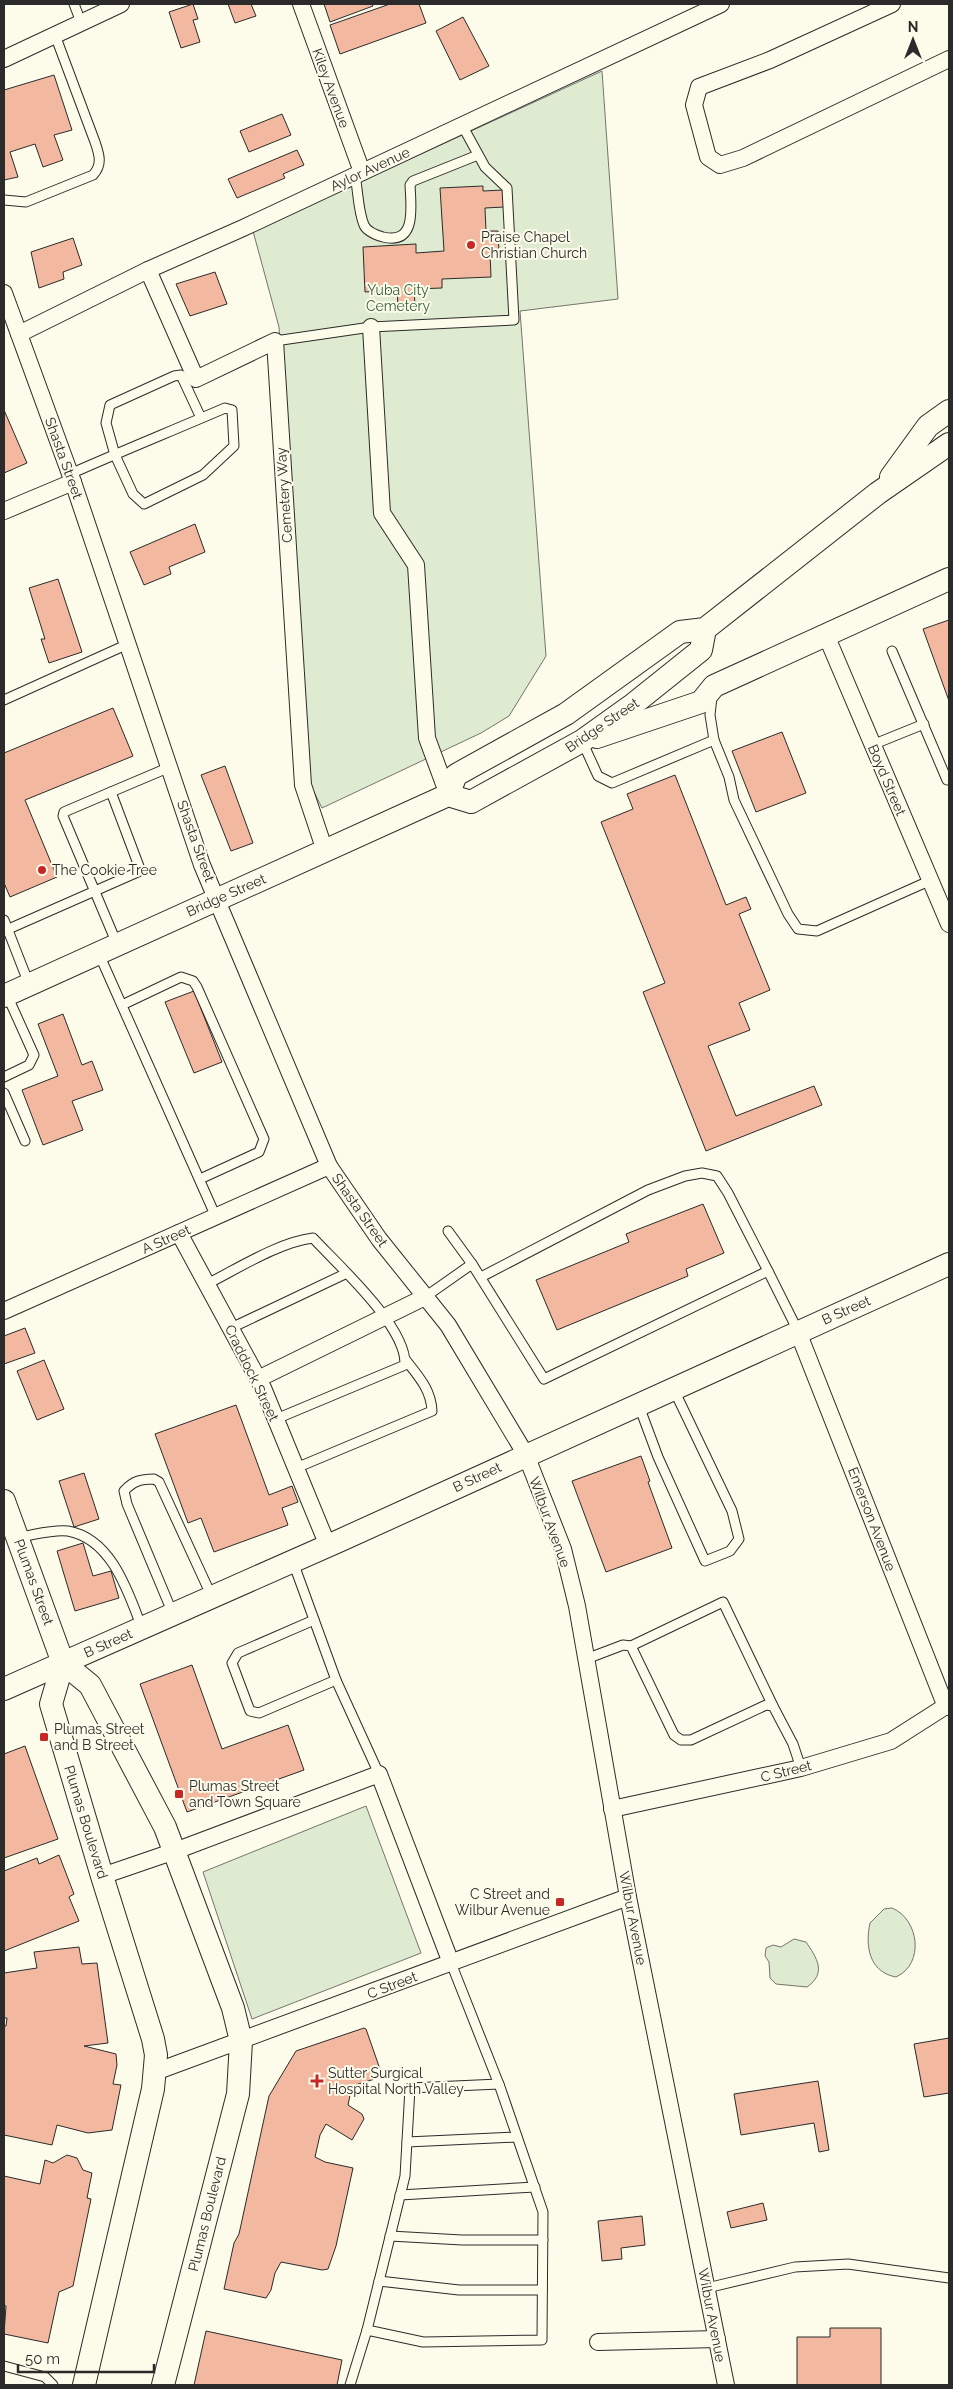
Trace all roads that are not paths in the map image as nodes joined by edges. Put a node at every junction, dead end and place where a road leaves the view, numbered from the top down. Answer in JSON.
{"nodes":[{"id":1,"x":74,"y":4,"type":"edge"},
{"id":2,"x":121,"y":4,"type":"edge"},
{"id":3,"x":300,"y":4,"type":"edge"},
{"id":4,"x":721,"y":4,"type":"edge"},
{"id":5,"x":892,"y":4,"type":"edge"},
{"id":6,"x":81,"y":22,"type":"junction"},
{"id":7,"x":55,"y":34,"type":"junction"},
{"id":8,"x":4,"y":59,"type":"edge"},
{"id":9,"x":949,"y":59,"type":"edge"},
{"id":10,"x":462,"y":125,"type":"junction"},
{"id":11,"x":478,"y":155,"type":"junction"},
{"id":12,"x":359,"y":174,"type":"junction"},
{"id":13,"x":4,"y":200,"type":"edge"},
{"id":14,"x":148,"y":270,"type":"junction"},
{"id":15,"x":4,"y":293,"type":"edge"},
{"id":16,"x":371,"y":327,"type":"junction"},
{"id":17,"x":19,"y":334,"type":"junction"},
{"id":18,"x":275,"y":342,"type":"junction"},
{"id":19,"x":949,"y":411,"type":"edge"},
{"id":20,"x":201,"y":418,"type":"junction"},
{"id":21,"x":949,"y":444,"type":"edge"},
{"id":22,"x":115,"y":455,"type":"junction"},
{"id":23,"x":72,"y":478,"type":"junction"},
{"id":24,"x":878,"y":494,"type":"junction"},
{"id":25,"x":4,"y":511,"type":"edge"},
{"id":26,"x":949,"y":579,"type":"edge"},
{"id":27,"x":705,"y":629,"type":"junction"},
{"id":28,"x":826,"y":635,"type":"junction"},
{"id":29,"x":128,"y":644,"type":"junction"},
{"id":30,"x":892,"y":650,"type":"dead end"},
{"id":31,"x":714,"y":686,"type":"junction"},
{"id":32,"x":4,"y":700,"type":"edge"},
{"id":33,"x":924,"y":724,"type":"junction"},
{"id":34,"x":714,"y":740,"type":"junction"},
{"id":35,"x":582,"y":741,"type":"junction"},
{"id":36,"x":872,"y":745,"type":"junction"},
{"id":37,"x":170,"y":767,"type":"junction"},
{"id":38,"x":947,"y":780,"type":"dead end"},
{"id":39,"x":111,"y":792,"type":"junction"},
{"id":40,"x":448,"y":795,"type":"junction"},
{"id":41,"x":325,"y":851,"type":"junction"},
{"id":42,"x":929,"y":881,"type":"junction"},
{"id":43,"x":95,"y":890,"type":"junction"},
{"id":44,"x":217,"y":899,"type":"junction"},
{"id":45,"x":4,"y":920,"type":"edge"},
{"id":46,"x":949,"y":924,"type":"edge"},
{"id":47,"x":6,"y":930,"type":"edge"},
{"id":48,"x":108,"y":948,"type":"junction"},
{"id":49,"x":30,"y":984,"type":"junction"},
{"id":50,"x":5,"y":995,"type":"edge"},
{"id":51,"x":122,"y":1005,"type":"junction"},
{"id":52,"x":4,"y":1077,"type":"edge"},
{"id":53,"x":4,"y":1092,"type":"edge"},
{"id":54,"x":25,"y":1141,"type":"dead end"},
{"id":55,"x":329,"y":1166,"type":"junction"},
{"id":56,"x":200,"y":1180,"type":"junction"},
{"id":57,"x":216,"y":1216,"type":"junction"},
{"id":58,"x":448,"y":1231,"type":"dead end"},
{"id":59,"x":179,"y":1233,"type":"junction"},
{"id":60,"x":472,"y":1264,"type":"junction"},
{"id":61,"x":949,"y":1264,"type":"edge"},
{"id":62,"x":768,"y":1270,"type":"junction"},
{"id":63,"x":345,"y":1274,"type":"junction"},
{"id":64,"x":481,"y":1278,"type":"junction"},
{"id":65,"x":206,"y":1284,"type":"junction"},
{"id":66,"x":425,"y":1297,"type":"junction"},
{"id":67,"x":4,"y":1311,"type":"edge"},
{"id":68,"x":386,"y":1317,"type":"junction"},
{"id":69,"x":230,"y":1328,"type":"junction"},
{"id":70,"x":798,"y":1332,"type":"junction"},
{"id":71,"x":406,"y":1358,"type":"junction"},
{"id":72,"x":258,"y":1379,"type":"junction"},
{"id":73,"x":674,"y":1390,"type":"junction"},
{"id":74,"x":638,"y":1404,"type":"junction"},
{"id":75,"x":276,"y":1419,"type":"junction"},
{"id":76,"x":526,"y":1455,"type":"junction"},
{"id":77,"x":296,"y":1468,"type":"junction"},
{"id":78,"x":4,"y":1501,"type":"edge"},
{"id":79,"x":17,"y":1537,"type":"junction"},
{"id":80,"x":328,"y":1546,"type":"junction"},
{"id":81,"x":293,"y":1562,"type":"junction"},
{"id":82,"x":212,"y":1597,"type":"junction"},
{"id":83,"x":174,"y":1614,"type":"junction"},
{"id":84,"x":314,"y":1620,"type":"junction"},
{"id":85,"x":142,"y":1628,"type":"junction"},
{"id":86,"x":631,"y":1646,"type":"junction"},
{"id":87,"x":586,"y":1659,"type":"junction"},
{"id":88,"x":63,"y":1663,"type":"junction"},
{"id":89,"x":336,"y":1680,"type":"junction"},
{"id":90,"x":4,"y":1689,"type":"edge"},
{"id":91,"x":772,"y":1706,"type":"junction"},
{"id":92,"x":948,"y":1709,"type":"edge"},
{"id":93,"x":801,"y":1768,"type":"junction"},
{"id":94,"x":379,"y":1774,"type":"junction"},
{"id":95,"x":612,"y":1809,"type":"junction"},
{"id":96,"x":175,"y":1851,"type":"junction"},
{"id":97,"x":102,"y":1876,"type":"junction"},
{"id":98,"x":628,"y":1897,"type":"junction"},
{"id":99,"x":451,"y":1962,"type":"junction"},
{"id":100,"x":241,"y":2041,"type":"junction"},
{"id":101,"x":155,"y":2072,"type":"junction"},
{"id":102,"x":499,"y":2084,"type":"junction"},
{"id":103,"x":518,"y":2137,"type":"junction"},
{"id":104,"x":407,"y":2142,"type":"junction"},
{"id":105,"x":535,"y":2188,"type":"junction"},
{"id":106,"x":400,"y":2195,"type":"junction"},
{"id":107,"x":390,"y":2236,"type":"junction"},
{"id":108,"x":543,"y":2240,"type":"junction"},
{"id":109,"x":949,"y":2278,"type":"edge"},
{"id":110,"x":379,"y":2281,"type":"junction"},
{"id":111,"x":706,"y":2288,"type":"junction"},
{"id":112,"x":542,"y":2290,"type":"junction"},
{"id":113,"x":367,"y":2330,"type":"junction"},
{"id":114,"x":717,"y":2339,"type":"junction"},
{"id":115,"x":598,"y":2342,"type":"dead end"},
{"id":116,"x":4,"y":2366,"type":"edge"},
{"id":117,"x":53,"y":2385,"type":"edge"},
{"id":118,"x":84,"y":2385,"type":"edge"},
{"id":119,"x":163,"y":2385,"type":"edge"},
{"id":120,"x":350,"y":2385,"type":"edge"},
{"id":121,"x":726,"y":2385,"type":"edge"}],
"edges":[{"from":1,"to":6,"type":"lane"},
{"from":2,"to":6,"type":"street"},
{"from":3,"to":12,"type":"street","name":"Kiley Avenue"},
{"from":4,"to":10,"type":"street","name":"Aylor Avenue"},
{"from":5,"to":9,"type":"street"},
{"from":6,"to":7,"type":"street"},
{"from":7,"to":8,"type":"street"},
{"from":7,"to":13,"type":"lane"},
{"from":10,"to":11,"type":"lane"},
{"from":10,"to":12,"type":"street","name":"Aylor Avenue"},
{"from":11,"to":12,"type":"lane"},
{"from":11,"to":16,"type":"lane"},
{"from":12,"to":14,"type":"street","name":"Aylor Avenue"},
{"from":14,"to":17,"type":"street","name":"Aylor Avenue"},
{"from":14,"to":18,"type":"street"},
{"from":15,"to":17,"type":"street","name":"Shasta Street"},
{"from":16,"to":18,"type":"lane"},
{"from":16,"to":40,"type":"street"},
{"from":17,"to":23,"type":"street","name":"Shasta Street"},
{"from":18,"to":41,"type":"street","name":"Cemetery Way"},
{"from":19,"to":24,"type":"street"},
{"from":20,"to":22,"type":"lane"},
{"from":20,"to":22,"type":"lane"},
{"from":20,"to":22,"type":"lane"},
{"from":21,"to":24,"type":"street"},
{"from":22,"to":23,"type":"lane"},
{"from":23,"to":25,"type":"street"},
{"from":23,"to":29,"type":"street","name":"Shasta Street"},
{"from":24,"to":27,"type":"street"},
{"from":26,"to":28,"type":"street"},
{"from":27,"to":35,"type":"street","name":"Bridge Street"},
{"from":27,"to":40,"type":"street","name":"Bridge Street"},
{"from":28,"to":31,"type":"street"},
{"from":28,"to":36,"type":"street","name":"Boyd Street"},
{"from":29,"to":32,"type":"lane"},
{"from":29,"to":37,"type":"street","name":"Shasta Street"},
{"from":30,"to":33,"type":"lane"},
{"from":31,"to":34,"type":"lane"},
{"from":31,"to":35,"type":"street"},
{"from":33,"to":36,"type":"lane"},
{"from":33,"to":38,"type":"lane"},
{"from":34,"to":35,"type":"lane"},
{"from":34,"to":42,"type":"lane"},
{"from":35,"to":40,"type":"street","name":"Bridge Street"},
{"from":36,"to":42,"type":"street","name":"Boyd Street"},
{"from":37,"to":39,"type":"lane"},
{"from":37,"to":44,"type":"street","name":"Shasta Street"},
{"from":39,"to":43,"type":"lane"},
{"from":39,"to":43,"type":"lane"},
{"from":40,"to":41,"type":"street","name":"Bridge Street"},
{"from":41,"to":44,"type":"street","name":"Bridge Street"},
{"from":42,"to":46,"type":"street","name":"Boyd Street"},
{"from":43,"to":47,"type":"lane"},
{"from":43,"to":48,"type":"lane"},
{"from":44,"to":48,"type":"street","name":"Bridge Street"},
{"from":44,"to":55,"type":"street","name":"Shasta Street"},
{"from":45,"to":47,"type":"lane"},
{"from":47,"to":49,"type":"lane"},
{"from":48,"to":49,"type":"street","name":"Bridge Street"},
{"from":48,"to":51,"type":"lane"},
{"from":49,"to":50,"type":"street","name":"Bridge Street"},
{"from":50,"to":52,"type":"lane"},
{"from":51,"to":56,"type":"lane"},
{"from":51,"to":56,"type":"lane"},
{"from":53,"to":54,"type":"lane"},
{"from":55,"to":57,"type":"street","name":"A Street"},
{"from":55,"to":66,"type":"street","name":"Shasta Street"},
{"from":56,"to":57,"type":"lane"},
{"from":57,"to":59,"type":"street","name":"A Street"},
{"from":58,"to":60,"type":"lane"},
{"from":59,"to":65,"type":"street","name":"Craddock Street"},
{"from":59,"to":67,"type":"street","name":"A Street"},
{"from":60,"to":64,"type":"lane"},
{"from":60,"to":66,"type":"lane"},
{"from":61,"to":70,"type":"street","name":"B Street"},
{"from":62,"to":64,"type":"lane"},
{"from":62,"to":64,"type":"lane"},
{"from":62,"to":70,"type":"lane"},
{"from":63,"to":65,"type":"lane"},
{"from":63,"to":68,"type":"lane"},
{"from":63,"to":69,"type":"lane"},
{"from":65,"to":69,"type":"street","name":"Craddock Street"},
{"from":66,"to":68,"type":"street"},
{"from":66,"to":76,"type":"street","name":"Shasta Street"},
{"from":68,"to":71,"type":"lane"},
{"from":68,"to":72,"type":"street"},
{"from":69,"to":72,"type":"street","name":"Craddock Street"},
{"from":70,"to":73,"type":"street","name":"B Street"},
{"from":70,"to":92,"type":"street","name":"Emerson Avenue"},
{"from":71,"to":75,"type":"lane"},
{"from":71,"to":77,"type":"lane"},
{"from":72,"to":75,"type":"street","name":"Craddock Street"},
{"from":73,"to":74,"type":"street","name":"B Street"},
{"from":73,"to":74,"type":"lane"},
{"from":74,"to":76,"type":"street","name":"B Street"},
{"from":75,"to":77,"type":"street","name":"Craddock Street"},
{"from":76,"to":80,"type":"street","name":"B Street"},
{"from":76,"to":87,"type":"street","name":"Wilbur Avenue"},
{"from":77,"to":80,"type":"street","name":"Craddock Street"},
{"from":78,"to":79,"type":"street","name":"Plumas Street"},
{"from":79,"to":85,"type":"lane"},
{"from":79,"to":88,"type":"street","name":"Plumas Street"},
{"from":80,"to":81,"type":"street","name":"B Street"},
{"from":81,"to":82,"type":"street","name":"B Street"},
{"from":81,"to":84,"type":"lane"},
{"from":82,"to":83,"type":"street","name":"B Street"},
{"from":82,"to":83,"type":"lane"},
{"from":83,"to":85,"type":"street","name":"B Street"},
{"from":84,"to":89,"type":"lane"},
{"from":84,"to":89,"type":"lane"},
{"from":85,"to":88,"type":"street","name":"B Street"},
{"from":86,"to":87,"type":"lane"},
{"from":86,"to":91,"type":"lane"},
{"from":86,"to":91,"type":"lane"},
{"from":87,"to":95,"type":"street","name":"Wilbur Avenue"},
{"from":88,"to":90,"type":"street","name":"B Street"},
{"from":88,"to":96,"type":"street","name":"Plumas Boulevard"},
{"from":88,"to":97,"type":"street","name":"Plumas Boulevard"},
{"from":89,"to":94,"type":"lane"},
{"from":91,"to":93,"type":"lane"},
{"from":92,"to":93,"type":"street","name":"C Street"},
{"from":93,"to":95,"type":"street","name":"C Street"},
{"from":94,"to":96,"type":"street"},
{"from":94,"to":99,"type":"street"},
{"from":95,"to":98,"type":"street","name":"Wilbur Avenue"},
{"from":96,"to":97,"type":"street"},
{"from":96,"to":100,"type":"street","name":"Plumas Boulevard"},
{"from":97,"to":101,"type":"street","name":"Plumas Boulevard"},
{"from":98,"to":99,"type":"street","name":"C Street"},
{"from":98,"to":111,"type":"street","name":"Wilbur Avenue"},
{"from":99,"to":100,"type":"street","name":"C Street"},
{"from":99,"to":102,"type":"lane"},
{"from":100,"to":101,"type":"street","name":"C Street"},
{"from":100,"to":119,"type":"street","name":"Plumas Boulevard"},
{"from":101,"to":118,"type":"street","name":"Plumas Boulevard"},
{"from":102,"to":103,"type":"lane"},
{"from":102,"to":104,"type":"lane"},
{"from":103,"to":104,"type":"lane"},
{"from":103,"to":105,"type":"lane"},
{"from":104,"to":106,"type":"lane"},
{"from":105,"to":106,"type":"lane"},
{"from":105,"to":108,"type":"lane"},
{"from":106,"to":107,"type":"lane"},
{"from":107,"to":108,"type":"lane"},
{"from":107,"to":110,"type":"lane"},
{"from":108,"to":112,"type":"lane"},
{"from":109,"to":111,"type":"lane"},
{"from":110,"to":112,"type":"lane"},
{"from":110,"to":113,"type":"lane"},
{"from":111,"to":114,"type":"street","name":"Wilbur Avenue"},
{"from":112,"to":113,"type":"lane"},
{"from":113,"to":120,"type":"lane"},
{"from":114,"to":115,"type":"street"},
{"from":114,"to":121,"type":"street","name":"Wilbur Avenue"},
{"from":116,"to":117,"type":"lane"}]}
